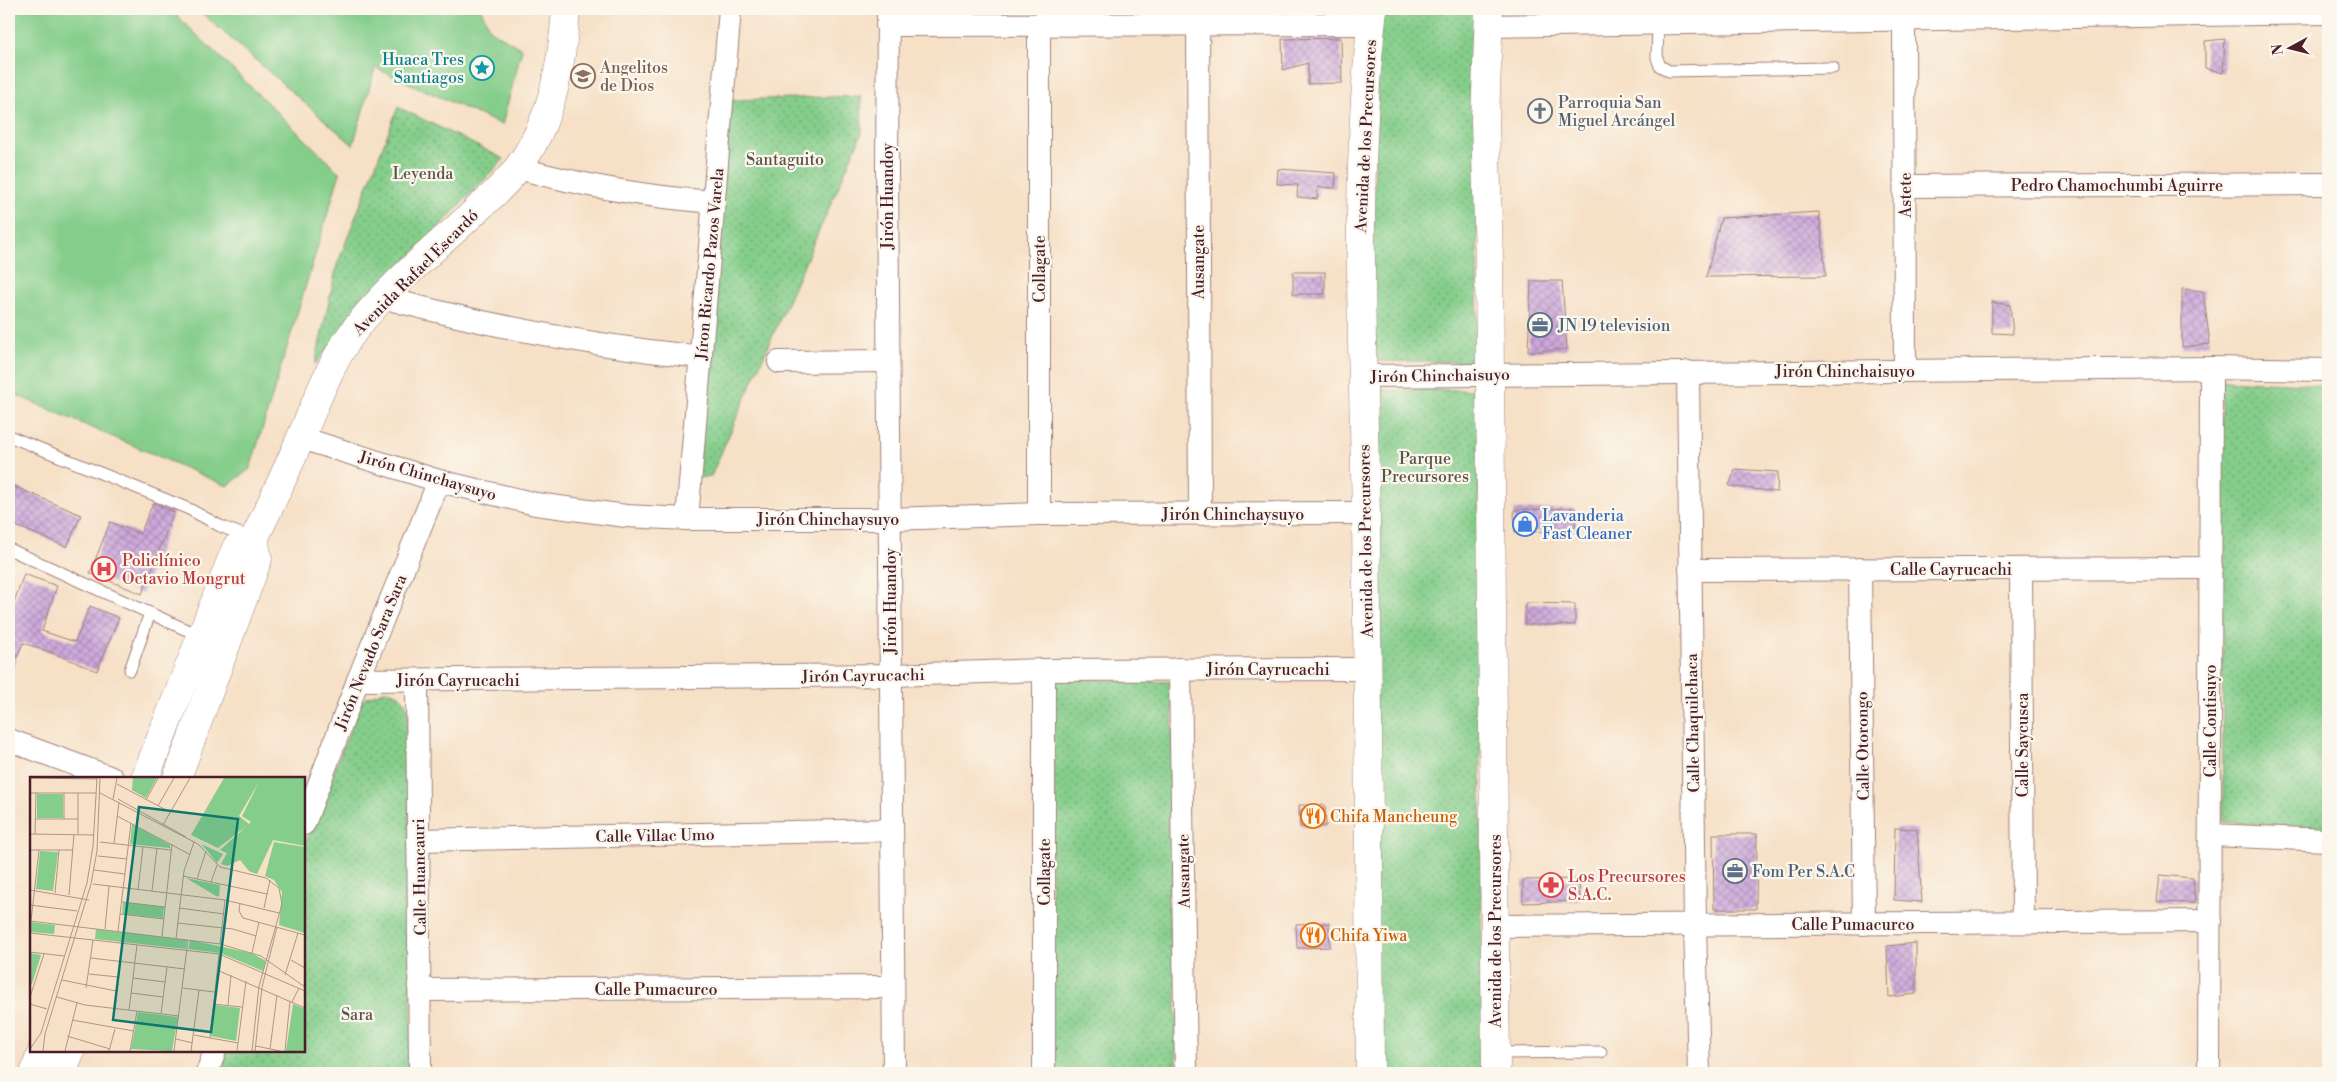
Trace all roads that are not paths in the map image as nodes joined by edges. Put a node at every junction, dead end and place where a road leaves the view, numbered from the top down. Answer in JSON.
{"nodes":[{"id":1,"x":566,"y":9,"type":"edge"},
{"id":2,"x":730,"y":9,"type":"edge"},
{"id":3,"x":2032,"y":13,"type":"edge"},
{"id":4,"x":2328,"y":13,"type":"edge"},
{"id":5,"x":1198,"y":16,"type":"edge"},
{"id":6,"x":1372,"y":16,"type":"edge"},
{"id":7,"x":1660,"y":16,"type":"edge"},
{"id":8,"x":888,"y":17,"type":"edge"},
{"id":9,"x":1488,"y":17,"type":"edge"},
{"id":10,"x":1904,"y":20,"type":"junction"},
{"id":11,"x":1040,"y":24,"type":"junction"},
{"id":12,"x":1833,"y":68,"type":"dead end"},
{"id":13,"x":518,"y":168,"type":"junction"},
{"id":14,"x":2328,"y":184,"type":"edge"},
{"id":15,"x":1906,"y":186,"type":"junction"},
{"id":16,"x":714,"y":202,"type":"junction"},
{"id":17,"x":385,"y":298,"type":"junction"},
{"id":18,"x":701,"y":357,"type":"junction"},
{"id":19,"x":888,"y":361,"type":"junction"},
{"id":20,"x":779,"y":362,"type":"dead end"},
{"id":21,"x":2211,"y":368,"type":"junction"},
{"id":22,"x":2328,"y":370,"type":"edge"},
{"id":23,"x":1905,"y":371,"type":"junction"},
{"id":24,"x":1688,"y":372,"type":"junction"},
{"id":25,"x":1490,"y":375,"type":"junction"},
{"id":26,"x":1362,"y":376,"type":"junction"},
{"id":27,"x":9,"y":436,"type":"edge"},
{"id":28,"x":301,"y":438,"type":"junction"},
{"id":29,"x":438,"y":481,"type":"junction"},
{"id":30,"x":1366,"y":513,"type":"junction"},
{"id":31,"x":1039,"y":514,"type":"junction"},
{"id":32,"x":1200,"y":514,"type":"junction"},
{"id":33,"x":687,"y":519,"type":"junction"},
{"id":34,"x":890,"y":519,"type":"junction"},
{"id":35,"x":254,"y":539,"type":"junction"},
{"id":36,"x":9,"y":549,"type":"edge"},
{"id":37,"x":2211,"y":568,"type":"junction"},
{"id":38,"x":1860,"y":569,"type":"junction"},
{"id":39,"x":2022,"y":569,"type":"junction"},
{"id":40,"x":1690,"y":570,"type":"junction"},
{"id":41,"x":150,"y":613,"type":"junction"},
{"id":42,"x":200,"y":636,"type":"junction"},
{"id":43,"x":1180,"y":669,"type":"junction"},
{"id":44,"x":1368,"y":669,"type":"junction"},
{"id":45,"x":130,"y":670,"type":"dead end"},
{"id":46,"x":1044,"y":670,"type":"junction"},
{"id":47,"x":891,"y":675,"type":"junction"},
{"id":48,"x":358,"y":680,"type":"junction"},
{"id":49,"x":417,"y":681,"type":"junction"},
{"id":50,"x":10,"y":745,"type":"edge"},
{"id":51,"x":109,"y":777,"type":"edge"},
{"id":52,"x":145,"y":777,"type":"edge"},
{"id":53,"x":177,"y":777,"type":"edge"},
{"id":54,"x":305,"y":821,"type":"edge"},
{"id":55,"x":892,"y":830,"type":"junction"},
{"id":56,"x":2210,"y":835,"type":"junction"},
{"id":57,"x":418,"y":840,"type":"junction"},
{"id":58,"x":2328,"y":840,"type":"edge"},
{"id":59,"x":2210,"y":921,"type":"junction"},
{"id":60,"x":2023,"y":922,"type":"junction"},
{"id":61,"x":1864,"y":924,"type":"junction"},
{"id":62,"x":1695,"y":925,"type":"junction"},
{"id":63,"x":1496,"y":926,"type":"junction"},
{"id":64,"x":893,"y":987,"type":"junction"},
{"id":65,"x":420,"y":990,"type":"junction"},
{"id":66,"x":42,"y":1052,"type":"edge"},
{"id":67,"x":71,"y":1052,"type":"edge"},
{"id":68,"x":215,"y":1052,"type":"edge"},
{"id":69,"x":1601,"y":1052,"type":"dead end"},
{"id":70,"x":1496,"y":1063,"type":"edge"},
{"id":71,"x":34,"y":1073,"type":"edge"},
{"id":72,"x":62,"y":1073,"type":"edge"},
{"id":73,"x":207,"y":1073,"type":"edge"},
{"id":74,"x":420,"y":1073,"type":"edge"},
{"id":75,"x":894,"y":1073,"type":"edge"},
{"id":76,"x":1044,"y":1073,"type":"edge"},
{"id":77,"x":1186,"y":1073,"type":"edge"},
{"id":78,"x":1370,"y":1073,"type":"edge"},
{"id":79,"x":1699,"y":1073,"type":"edge"},
{"id":80,"x":2209,"y":1073,"type":"edge"}],
"edges":[{"from":1,"to":13,"type":"main road","name":"Avenida Rafael Escardó"},
{"from":2,"to":16,"type":"street","name":"Jíron Ricardo Pazos Varela"},
{"from":3,"to":4,"type":"street"},
{"from":3,"to":10,"type":"street"},
{"from":5,"to":6,"type":"street"},
{"from":5,"to":11,"type":"street"},
{"from":5,"to":32,"type":"street","name":"Ausangate"},
{"from":6,"to":26,"type":"main road","name":"Avenida de los Precursores"},
{"from":7,"to":9,"type":"street"},
{"from":7,"to":10,"type":"street"},
{"from":7,"to":12,"type":"lane"},
{"from":8,"to":11,"type":"street"},
{"from":8,"to":19,"type":"street","name":"Jirón Huandoy"},
{"from":9,"to":25,"type":"main road","name":"Avenida de los Precursores"},
{"from":10,"to":15,"type":"street","name":"Astete"},
{"from":11,"to":31,"type":"street","name":"Collagate"},
{"from":13,"to":16,"type":"street"},
{"from":13,"to":17,"type":"main road","name":"Avenida Rafael Escardó"},
{"from":14,"to":15,"type":"street","name":"Pedro Chamochumbi Aguirre"},
{"from":15,"to":23,"type":"street","name":"Astete"},
{"from":16,"to":18,"type":"street","name":"Jíron Ricardo Pazos Varela"},
{"from":17,"to":18,"type":"street"},
{"from":17,"to":28,"type":"main road","name":"Avenida Rafael Escardó"},
{"from":18,"to":33,"type":"street","name":"Jíron Ricardo Pazos Varela"},
{"from":19,"to":20,"type":"street"},
{"from":19,"to":34,"type":"street","name":"Jirón Huandoy"},
{"from":21,"to":22,"type":"street","name":"Jirón Chinchaisuyo"},
{"from":21,"to":23,"type":"street","name":"Jirón Chinchaisuyo"},
{"from":21,"to":37,"type":"street","name":"Calle Contisuyo"},
{"from":23,"to":24,"type":"street","name":"Jirón Chinchaisuyo"},
{"from":24,"to":25,"type":"street","name":"Jirón Chinchaisuyo"},
{"from":24,"to":40,"type":"street","name":"Calle Chaquilchaca"},
{"from":25,"to":26,"type":"street","name":"Jirón Chinchaisuyo"},
{"from":25,"to":63,"type":"main road","name":"Avenida de los Precursores"},
{"from":26,"to":30,"type":"main road","name":"Avenida de los Precursores"},
{"from":27,"to":35,"type":"lane"},
{"from":28,"to":29,"type":"street","name":"Jirón Chinchaysuyo"},
{"from":28,"to":35,"type":"main road","name":"Avenida Rafael Escardó"},
{"from":29,"to":33,"type":"street","name":"Jirón Chinchaysuyo"},
{"from":29,"to":48,"type":"street","name":"Jirón Nevado Sara Sara"},
{"from":30,"to":32,"type":"street","name":"Jirón Chinchaysuyo"},
{"from":30,"to":44,"type":"main road","name":"Avenida de los Precursores"},
{"from":31,"to":32,"type":"street","name":"Jirón Chinchaysuyo"},
{"from":31,"to":34,"type":"street","name":"Jirón Chinchaysuyo"},
{"from":33,"to":34,"type":"street","name":"Jirón Chinchaysuyo"},
{"from":34,"to":47,"type":"street","name":"Jirón Huandoy"},
{"from":35,"to":42,"type":"main road"},
{"from":35,"to":53,"type":"main road"},
{"from":36,"to":41,"type":"lane"},
{"from":37,"to":39,"type":"street","name":"Calle Cayrucachi"},
{"from":37,"to":56,"type":"street","name":"Calle Contisuyo"},
{"from":38,"to":39,"type":"street","name":"Calle Cayrucachi"},
{"from":38,"to":40,"type":"street","name":"Calle Cayrucachi"},
{"from":38,"to":61,"type":"street","name":"Calle Otorongo"},
{"from":39,"to":60,"type":"street","name":"Calle Saycusca"},
{"from":40,"to":62,"type":"street","name":"Calle Chaquilchaca"},
{"from":41,"to":42,"type":"lane"},
{"from":41,"to":45,"type":"lane"},
{"from":42,"to":52,"type":"main road"},
{"from":43,"to":44,"type":"street","name":"Jirón Cayrucachi"},
{"from":43,"to":46,"type":"street","name":"Jirón Cayrucachi"},
{"from":43,"to":77,"type":"street","name":"Ausangate"},
{"from":44,"to":78,"type":"main road","name":"Avenida de los Precursores"},
{"from":46,"to":47,"type":"street","name":"Jirón Cayrucachi"},
{"from":46,"to":76,"type":"street","name":"Collagate"},
{"from":47,"to":49,"type":"street","name":"Jirón Cayrucachi"},
{"from":47,"to":55,"type":"street","name":"Jirón Huandoy"},
{"from":48,"to":49,"type":"street","name":"Jirón Cayrucachi"},
{"from":48,"to":54,"type":"street","name":"Jirón Nevado Sara Sara"},
{"from":49,"to":57,"type":"street","name":"Calle Huancauri"},
{"from":50,"to":51,"type":"street"},
{"from":55,"to":57,"type":"street","name":"Calle Villac Umo"},
{"from":55,"to":64,"type":"street","name":"Jirón Huandoy"},
{"from":56,"to":58,"type":"street"},
{"from":56,"to":59,"type":"street","name":"Calle Contisuyo"},
{"from":57,"to":65,"type":"street","name":"Calle Huancauri"},
{"from":59,"to":60,"type":"street","name":"Calle Pumacurco"},
{"from":59,"to":80,"type":"street","name":"Calle Contisuyo"},
{"from":60,"to":61,"type":"street","name":"Calle Pumacurco"},
{"from":61,"to":62,"type":"street","name":"Calle Pumacurco"},
{"from":62,"to":63,"type":"street","name":"Calle Pumacurco"},
{"from":62,"to":79,"type":"street","name":"Calle Chaquilchaca"},
{"from":63,"to":70,"type":"main road","name":"Avenida de los Precursores"},
{"from":64,"to":65,"type":"street","name":"Calle Pumacurco"},
{"from":64,"to":75,"type":"street","name":"Jirón Huandoy"},
{"from":65,"to":74,"type":"street","name":"Calle Huancauri"},
{"from":66,"to":71,"type":"main road"},
{"from":67,"to":72,"type":"main road"},
{"from":68,"to":73,"type":"street"},
{"from":69,"to":70,"type":"lane"}]}
